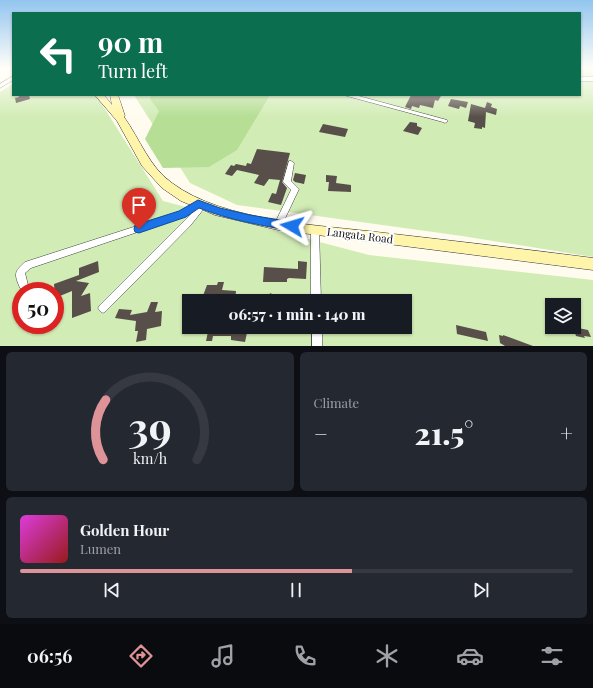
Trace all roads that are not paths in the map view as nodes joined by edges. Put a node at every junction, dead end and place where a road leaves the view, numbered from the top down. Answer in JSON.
{"nodes":[{"id":1,"x":100,"y":96,"type":"edge"},
{"id":2,"x":114,"y":96,"type":"edge"},
{"id":3,"x":353,"y":96,"type":"edge"},
{"id":4,"x":121,"y":120,"type":"junction"},
{"id":5,"x":446,"y":121,"type":"dead end"},
{"id":6,"x":291,"y":162,"type":"dead end"},
{"id":7,"x":200,"y":205,"type":"junction"},
{"id":8,"x":278,"y":225,"type":"junction"},
{"id":9,"x":315,"y":229,"type":"junction"},
{"id":10,"x":593,"y":264,"type":"edge"},
{"id":11,"x":22,"y":282,"type":"edge"},
{"id":12,"x":316,"y":294,"type":"edge"},
{"id":13,"x":103,"y":308,"type":"dead end"},
{"id":14,"x":317,"y":334,"type":"edge"},
{"id":15,"x":317,"y":346,"type":"edge"}],
"edges":[{"from":1,"to":4,"type":"main road","name":"Langata Road"},
{"from":2,"to":4,"type":"main road","name":"Langata Road"},
{"from":3,"to":5,"type":"street"},
{"from":4,"to":7,"type":"main road","name":"Langata Road"},
{"from":6,"to":8,"type":"street"},
{"from":7,"to":8,"type":"main road","name":"Langata Road"},
{"from":7,"to":11,"type":"street"},
{"from":7,"to":13,"type":"street"},
{"from":8,"to":9,"type":"main road","name":"Langata Road"},
{"from":9,"to":10,"type":"main road","name":"Langata Road"},
{"from":9,"to":12,"type":"street"},
{"from":14,"to":15,"type":"street"}]}
